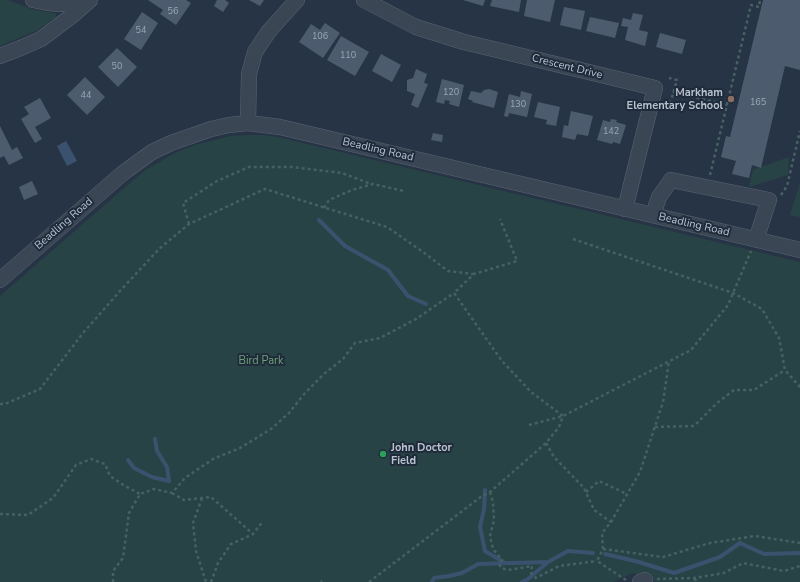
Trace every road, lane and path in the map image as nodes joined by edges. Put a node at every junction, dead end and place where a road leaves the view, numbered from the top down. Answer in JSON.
{"nodes":[{"id":1,"x":33,"y":0,"type":"edge"},
{"id":2,"x":297,"y":0,"type":"edge"},
{"id":3,"x":364,"y":0,"type":"edge"},
{"id":4,"x":760,"y":0,"type":"edge"},
{"id":5,"x":88,"y":2,"type":"edge"},
{"id":6,"x":0,"y":56,"type":"edge"},
{"id":7,"x":669,"y":78,"type":"dead end"},
{"id":8,"x":674,"y":92,"type":"junction"},
{"id":9,"x":671,"y":103,"type":"dead end"},
{"id":10,"x":727,"y":105,"type":"junction"},
{"id":11,"x":248,"y":123,"type":"junction"},
{"id":12,"x":800,"y":131,"type":"edge"},
{"id":13,"x":711,"y":170,"type":"dead end"},
{"id":14,"x":371,"y":184,"type":"junction"},
{"id":15,"x":404,"y":192,"type":"dead end"},
{"id":16,"x":769,"y":200,"type":"junction"},
{"id":17,"x":324,"y":208,"type":"junction"},
{"id":18,"x":625,"y":209,"type":"junction"},
{"id":19,"x":653,"y":216,"type":"junction"},
{"id":20,"x":500,"y":219,"type":"dead end"},
{"id":21,"x":189,"y":224,"type":"junction"},
{"id":22,"x":573,"y":238,"type":"dead end"},
{"id":23,"x":754,"y":244,"type":"junction"},
{"id":24,"x":800,"y":250,"type":"edge"},
{"id":25,"x":474,"y":274,"type":"junction"},
{"id":26,"x":0,"y":280,"type":"edge"},
{"id":27,"x":733,"y":293,"type":"junction"},
{"id":28,"x":454,"y":294,"type":"junction"},
{"id":29,"x":669,"y":361,"type":"junction"},
{"id":30,"x":785,"y":370,"type":"junction"},
{"id":31,"x":800,"y":387,"type":"edge"},
{"id":32,"x":0,"y":404,"type":"edge"},
{"id":33,"x":563,"y":416,"type":"junction"},
{"id":34,"x":529,"y":425,"type":"dead end"},
{"id":35,"x":655,"y":427,"type":"junction"},
{"id":36,"x":546,"y":443,"type":"junction"},
{"id":37,"x":490,"y":492,"type":"junction"},
{"id":38,"x":586,"y":492,"type":"junction"},
{"id":39,"x":172,"y":493,"type":"junction"},
{"id":40,"x":140,"y":494,"type":"junction"},
{"id":41,"x":627,"y":494,"type":"junction"},
{"id":42,"x":202,"y":498,"type":"junction"},
{"id":43,"x":0,"y":514,"type":"edge"},
{"id":44,"x":263,"y":522,"type":"dead end"},
{"id":45,"x":611,"y":522,"type":"junction"},
{"id":46,"x":253,"y":534,"type":"junction"},
{"id":47,"x":800,"y":543,"type":"edge"},
{"id":48,"x":603,"y":549,"type":"junction"},
{"id":49,"x":597,"y":561,"type":"junction"},
{"id":50,"x":800,"y":566,"type":"edge"},
{"id":51,"x":694,"y":578,"type":"junction"},
{"id":52,"x":638,"y":581,"type":"edge"},
{"id":53,"x":113,"y":582,"type":"edge"},
{"id":54,"x":206,"y":582,"type":"edge"},
{"id":55,"x":211,"y":582,"type":"edge"},
{"id":56,"x":369,"y":582,"type":"edge"},
{"id":57,"x":699,"y":582,"type":"edge"}],
"edges":[{"from":1,"to":5,"type":"street"},
{"from":2,"to":11,"type":"street"},
{"from":3,"to":18,"type":"street","name":"Crescent Drive"},
{"from":4,"to":10,"type":"path"},
{"from":5,"to":6,"type":"street"},
{"from":7,"to":8,"type":"path"},
{"from":8,"to":9,"type":"path"},
{"from":8,"to":10,"type":"path"},
{"from":10,"to":13,"type":"path"},
{"from":11,"to":18,"type":"street","name":"Beadling Road"},
{"from":11,"to":26,"type":"street","name":"Beadling Road"},
{"from":12,"to":16,"type":"path"},
{"from":14,"to":15,"type":"path"},
{"from":14,"to":17,"type":"path"},
{"from":14,"to":21,"type":"path"},
{"from":16,"to":19,"type":"street"},
{"from":16,"to":23,"type":"street"},
{"from":17,"to":21,"type":"path"},
{"from":17,"to":25,"type":"path"},
{"from":18,"to":19,"type":"street","name":"Beadling Road"},
{"from":19,"to":23,"type":"street","name":"Beadling Road"},
{"from":20,"to":25,"type":"path"},
{"from":21,"to":32,"type":"path"},
{"from":22,"to":27,"type":"path"},
{"from":23,"to":24,"type":"street","name":"Beadling Road"},
{"from":23,"to":27,"type":"path"},
{"from":25,"to":28,"type":"path"},
{"from":27,"to":29,"type":"path"},
{"from":27,"to":30,"type":"path"},
{"from":28,"to":33,"type":"path"},
{"from":28,"to":39,"type":"path"},
{"from":29,"to":33,"type":"path"},
{"from":29,"to":35,"type":"path"},
{"from":30,"to":31,"type":"path"},
{"from":30,"to":35,"type":"path"},
{"from":33,"to":34,"type":"path"},
{"from":33,"to":36,"type":"path"},
{"from":35,"to":41,"type":"path"},
{"from":36,"to":37,"type":"path"},
{"from":36,"to":38,"type":"path"},
{"from":37,"to":49,"type":"path"},
{"from":37,"to":56,"type":"path"},
{"from":38,"to":41,"type":"path"},
{"from":38,"to":45,"type":"path"},
{"from":39,"to":40,"type":"path"},
{"from":39,"to":42,"type":"path"},
{"from":40,"to":43,"type":"path"},
{"from":40,"to":53,"type":"path"},
{"from":41,"to":45,"type":"path"},
{"from":42,"to":46,"type":"path"},
{"from":42,"to":54,"type":"path"},
{"from":44,"to":46,"type":"path"},
{"from":45,"to":48,"type":"path"},
{"from":46,"to":55,"type":"path"},
{"from":47,"to":48,"type":"path"},
{"from":48,"to":49,"type":"path"},
{"from":49,"to":52,"type":"path"},
{"from":50,"to":51,"type":"path"},
{"from":51,"to":52,"type":"path"},
{"from":51,"to":57,"type":"path"}]}
